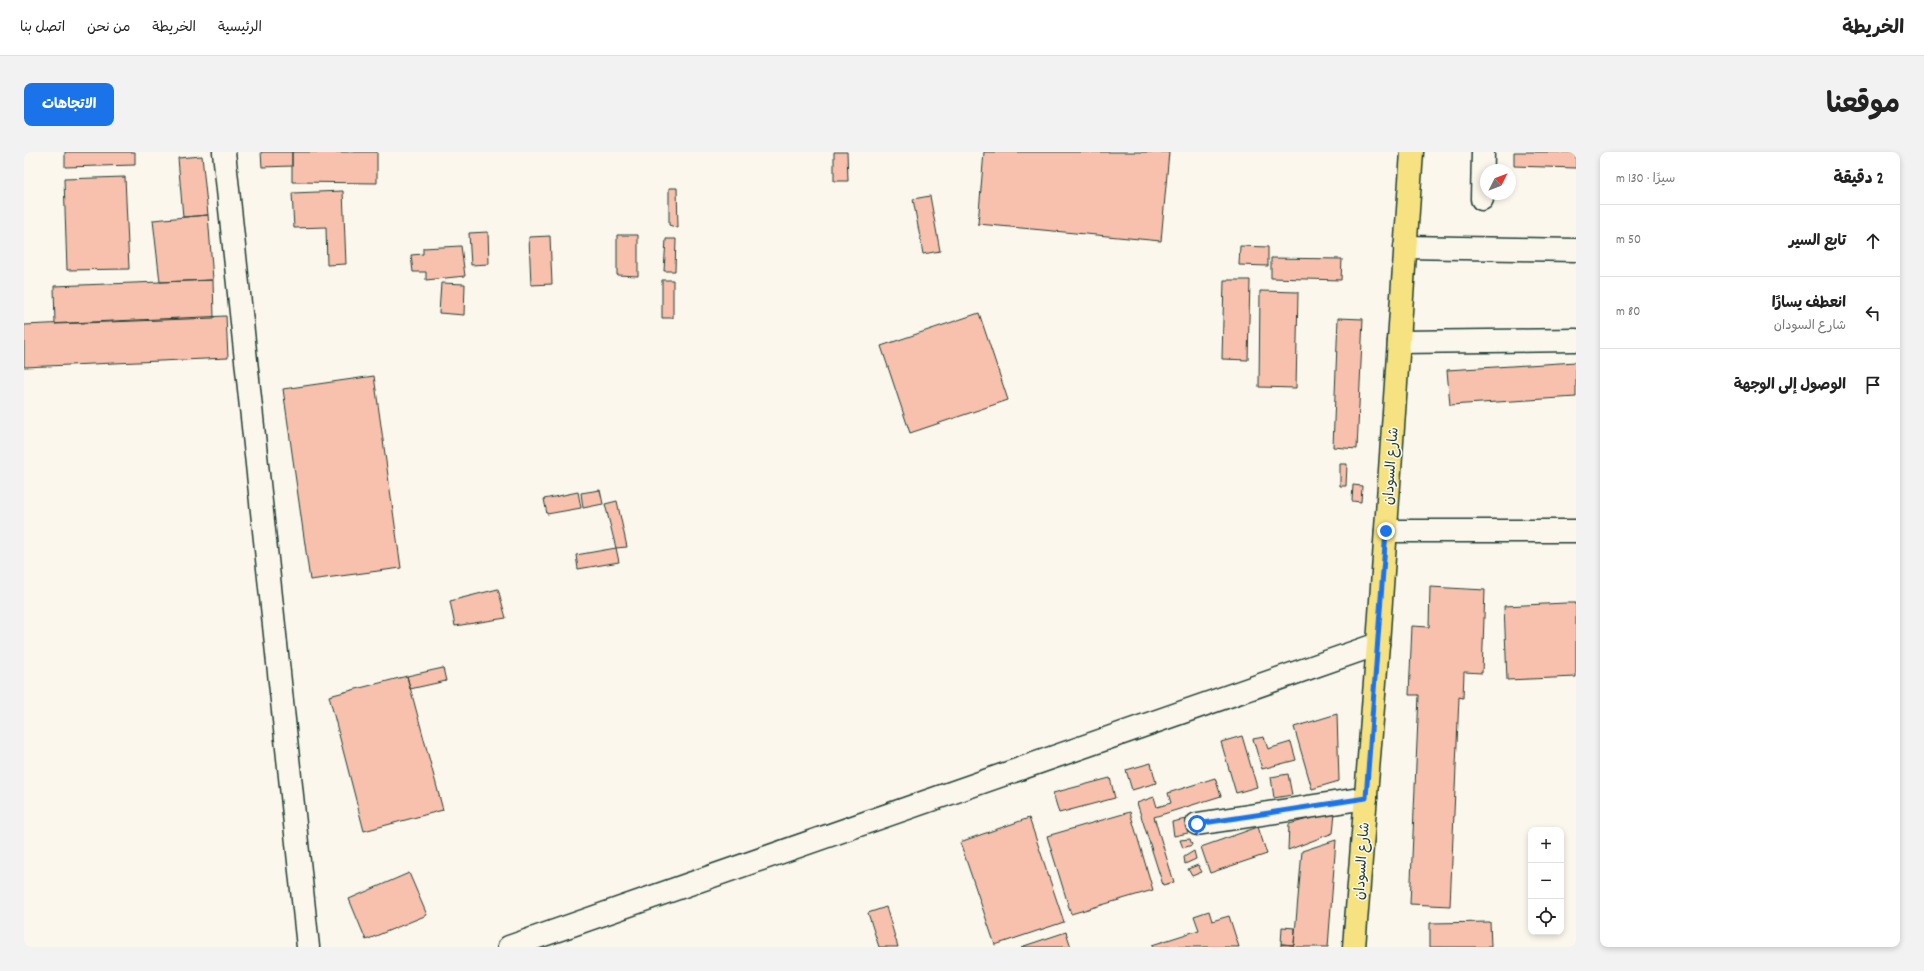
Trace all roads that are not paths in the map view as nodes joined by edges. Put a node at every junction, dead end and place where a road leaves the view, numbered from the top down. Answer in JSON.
{"nodes":[{"id":1,"x":224,"y":152,"type":"edge"},
{"id":2,"x":1412,"y":152,"type":"edge"},
{"id":3,"x":1483,"y":152,"type":"edge"},
{"id":4,"x":1483,"y":164,"type":"edge"},
{"id":5,"x":1405,"y":247,"type":"junction"},
{"id":6,"x":1576,"y":250,"type":"edge"},
{"id":7,"x":1576,"y":340,"type":"edge"},
{"id":8,"x":1399,"y":342,"type":"junction"},
{"id":9,"x":1386,"y":531,"type":"junction"},
{"id":10,"x":1576,"y":531,"type":"edge"},
{"id":11,"x":1378,"y":644,"type":"junction"},
{"id":12,"x":1366,"y":798,"type":"junction"},
{"id":13,"x":1197,"y":824,"type":"dead end"},
{"id":14,"x":521,"y":945,"type":"edge"},
{"id":15,"x":308,"y":947,"type":"edge"},
{"id":16,"x":1354,"y":947,"type":"edge"}],
"edges":[{"from":1,"to":15,"type":"street"},
{"from":2,"to":5,"type":"main road","name":"شارع السودان"},
{"from":3,"to":4,"type":"street"},
{"from":5,"to":6,"type":"street"},
{"from":5,"to":8,"type":"main road","name":"شارع السودان"},
{"from":7,"to":8,"type":"street"},
{"from":8,"to":9,"type":"main road","name":"شارع السودان"},
{"from":9,"to":10,"type":"street"},
{"from":9,"to":11,"type":"main road","name":"شارع السودان"},
{"from":11,"to":12,"type":"main road","name":"شارع السودان"},
{"from":11,"to":14,"type":"street"},
{"from":12,"to":13,"type":"street"},
{"from":12,"to":16,"type":"main road","name":"شارع السودان"}]}
